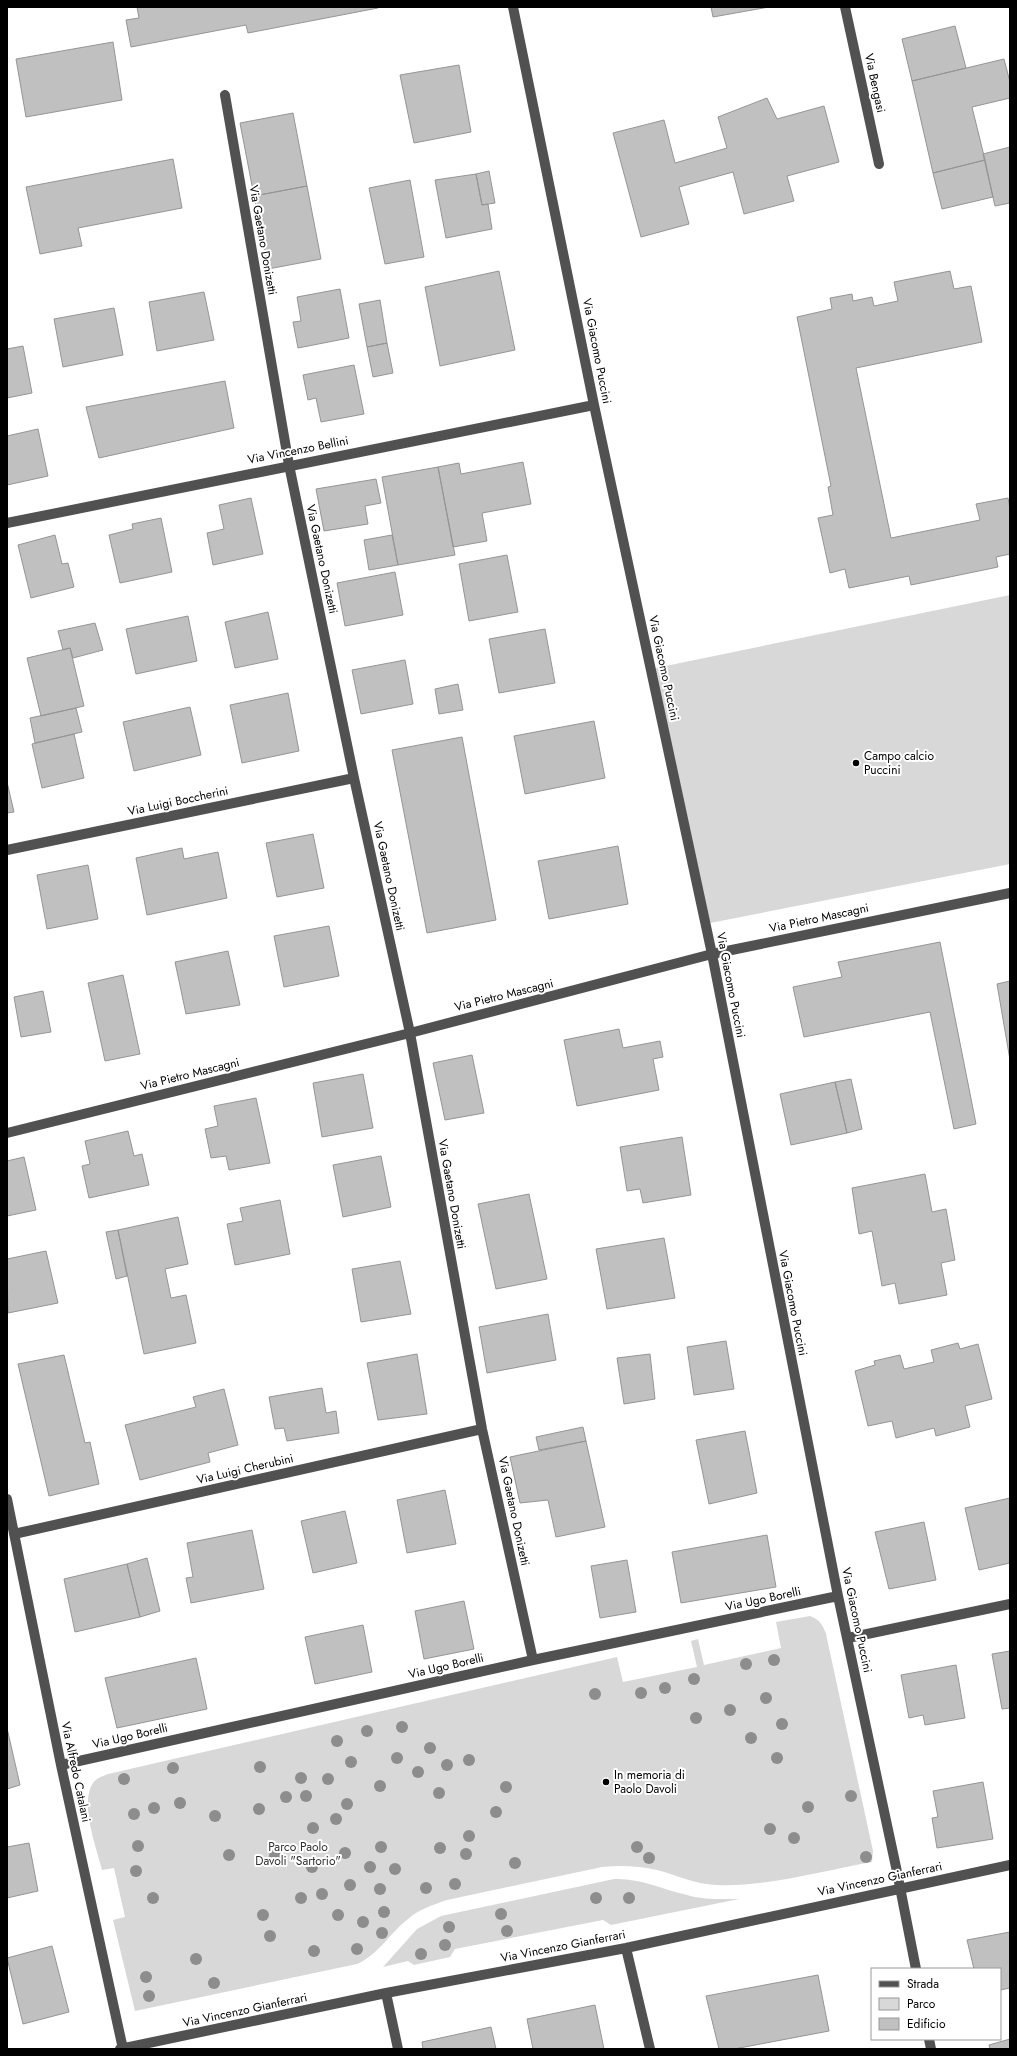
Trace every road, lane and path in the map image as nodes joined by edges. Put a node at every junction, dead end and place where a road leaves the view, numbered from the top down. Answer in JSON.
{"nodes":[{"id":1,"x":513,"y":7,"type":"edge"},
{"id":2,"x":845,"y":7,"type":"edge"},
{"id":3,"x":225,"y":95,"type":"dead end"},
{"id":4,"x":879,"y":164,"type":"dead end"},
{"id":5,"x":594,"y":405,"type":"junction"},
{"id":6,"x":289,"y":465,"type":"junction"},
{"id":7,"x":7,"y":523,"type":"edge"},
{"id":8,"x":354,"y":778,"type":"junction"},
{"id":9,"x":7,"y":850,"type":"edge"},
{"id":10,"x":1010,"y":893,"type":"edge"},
{"id":11,"x":712,"y":954,"type":"junction"},
{"id":12,"x":410,"y":1033,"type":"junction"},
{"id":13,"x":7,"y":1133,"type":"edge"},
{"id":14,"x":482,"y":1429,"type":"junction"},
{"id":15,"x":7,"y":1500,"type":"edge"},
{"id":16,"x":14,"y":1534,"type":"junction"},
{"id":17,"x":838,"y":1596,"type":"junction"},
{"id":18,"x":1010,"y":1604,"type":"edge"},
{"id":19,"x":848,"y":1638,"type":"junction"},
{"id":20,"x":533,"y":1660,"type":"junction"},
{"id":21,"x":61,"y":1765,"type":"junction"},
{"id":22,"x":1010,"y":1865,"type":"edge"},
{"id":23,"x":900,"y":1888,"type":"junction"},
{"id":24,"x":626,"y":1948,"type":"junction"},
{"id":25,"x":916,"y":1968,"type":"edge"},
{"id":26,"x":386,"y":1993,"type":"junction"},
{"id":27,"x":122,"y":2049,"type":"edge"},
{"id":28,"x":398,"y":2049,"type":"edge"},
{"id":29,"x":650,"y":2049,"type":"edge"}],
"edges":[{"from":1,"to":5,"type":"street","name":"Via Giacomo Puccini"},
{"from":2,"to":4,"type":"street","name":"Via Bengasi"},
{"from":3,"to":6,"type":"street","name":"Via Gaetano Donizetti"},
{"from":5,"to":6,"type":"street","name":"Via Vincenzo Bellini"},
{"from":5,"to":11,"type":"street","name":"Via Giacomo Puccini"},
{"from":6,"to":7,"type":"street","name":"Via Vincenzo Bellini"},
{"from":6,"to":8,"type":"street","name":"Via Gaetano Donizetti"},
{"from":8,"to":9,"type":"street","name":"Via Luigi Boccherini"},
{"from":8,"to":12,"type":"street","name":"Via Gaetano Donizetti"},
{"from":10,"to":11,"type":"street","name":"Via Pietro Mascagni"},
{"from":11,"to":12,"type":"street","name":"Via Pietro Mascagni"},
{"from":11,"to":17,"type":"street","name":"Via Giacomo Puccini"},
{"from":12,"to":13,"type":"street","name":"Via Pietro Mascagni"},
{"from":12,"to":14,"type":"street","name":"Via Gaetano Donizetti"},
{"from":14,"to":16,"type":"street","name":"Via Luigi Cherubini"},
{"from":14,"to":20,"type":"street","name":"Via Gaetano Donizetti"},
{"from":15,"to":16,"type":"street","name":"Via Alfredo Catalani"},
{"from":16,"to":21,"type":"street","name":"Via Alfredo Catalani"},
{"from":17,"to":19,"type":"street","name":"Via Giacomo Puccini"},
{"from":17,"to":20,"type":"street","name":"Via Ugo Borelli"},
{"from":18,"to":19,"type":"street"},
{"from":19,"to":23,"type":"street","name":"Via Giacomo Puccini"},
{"from":20,"to":21,"type":"street","name":"Via Ugo Borelli"},
{"from":21,"to":27,"type":"street","name":"Via Alfredo Catalani"},
{"from":22,"to":23,"type":"street","name":"Via Vincenzo Gianferrari"},
{"from":23,"to":24,"type":"street","name":"Via Vincenzo Gianferrari"},
{"from":23,"to":25,"type":"street","name":"Via Giacomo Puccini"},
{"from":24,"to":26,"type":"street","name":"Via Vincenzo Gianferrari"},
{"from":24,"to":29,"type":"street"},
{"from":26,"to":27,"type":"street","name":"Via Vincenzo Gianferrari"},
{"from":26,"to":28,"type":"street"}]}
